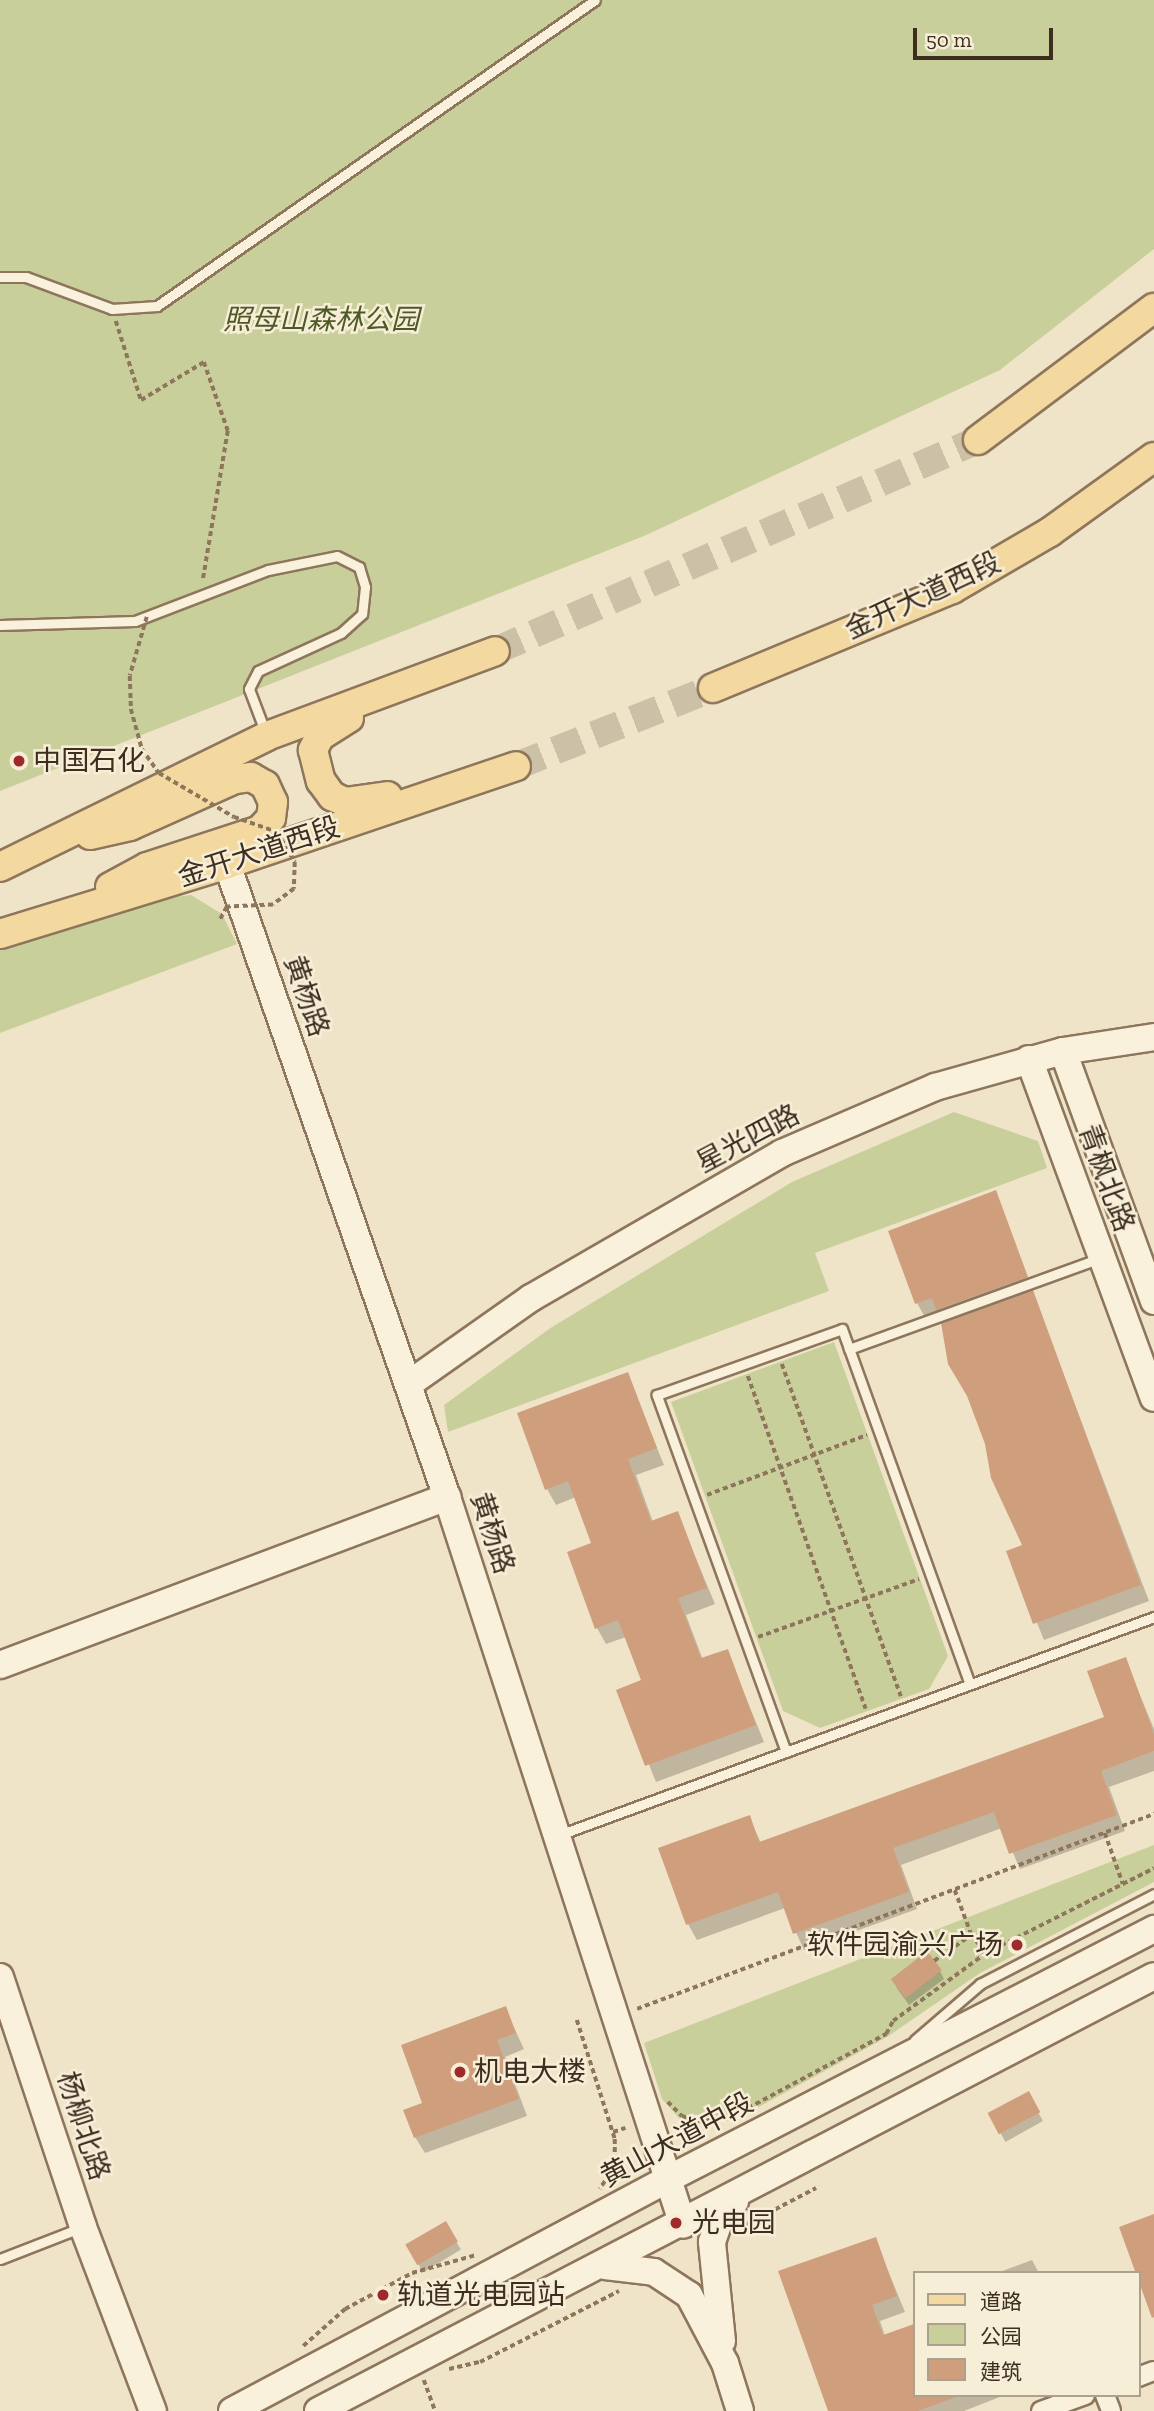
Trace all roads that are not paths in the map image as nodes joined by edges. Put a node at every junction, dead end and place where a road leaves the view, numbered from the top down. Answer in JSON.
{"nodes":[{"id":1,"x":595,"y":0,"type":"edge"},
{"id":2,"x":0,"y":277,"type":"edge"},
{"id":3,"x":1154,"y":309,"type":"edge"},
{"id":4,"x":978,"y":440,"type":"tunnel mouth"},
{"id":5,"x":1154,"y":457,"type":"edge"},
{"id":6,"x":0,"y":625,"type":"edge"},
{"id":7,"x":495,"y":651,"type":"tunnel mouth"},
{"id":8,"x":403,"y":686,"type":"junction"},
{"id":9,"x":713,"y":688,"type":"tunnel mouth"},
{"id":10,"x":267,"y":736,"type":"junction"},
{"id":11,"x":516,"y":766,"type":"tunnel mouth"},
{"id":12,"x":448,"y":789,"type":"junction"},
{"id":13,"x":47,"y":845,"type":"junction"},
{"id":14,"x":227,"y":864,"type":"junction"},
{"id":15,"x":0,"y":867,"type":"edge"},
{"id":16,"x":55,"y":917,"type":"junction"},
{"id":17,"x":0,"y":934,"type":"edge"},
{"id":18,"x":1154,"y":1037,"type":"edge"},
{"id":19,"x":1063,"y":1051,"type":"junction"},
{"id":20,"x":1028,"y":1059,"type":"junction"},
{"id":21,"x":1102,"y":1258,"type":"junction"},
{"id":22,"x":1154,"y":1301,"type":"edge"},
{"id":23,"x":849,"y":1349,"type":"junction"},
{"id":24,"x":409,"y":1384,"type":"junction"},
{"id":25,"x":1154,"y":1398,"type":"edge"},
{"id":26,"x":447,"y":1496,"type":"junction"},
{"id":27,"x":1154,"y":1617,"type":"edge"},
{"id":28,"x":0,"y":1665,"type":"edge"},
{"id":29,"x":970,"y":1684,"type":"junction"},
{"id":30,"x":786,"y":1752,"type":"junction"},
{"id":31,"x":557,"y":1836,"type":"junction"},
{"id":32,"x":1154,"y":1894,"type":"edge"},
{"id":33,"x":1154,"y":1929,"type":"edge"},
{"id":34,"x":1154,"y":1976,"type":"edge"},
{"id":35,"x":0,"y":1977,"type":"edge"},
{"id":36,"x":885,"y":2067,"type":"junction"},
{"id":37,"x":668,"y":2179,"type":"junction"},
{"id":38,"x":744,"y":2193,"type":"junction"},
{"id":39,"x":683,"y":2225,"type":"junction"},
{"id":40,"x":83,"y":2227,"type":"junction"},
{"id":41,"x":0,"y":2259,"type":"edge"},
{"id":42,"x":603,"y":2266,"type":"junction"},
{"id":43,"x":107,"y":2294,"type":"junction"},
{"id":44,"x":725,"y":2363,"type":"junction"},
{"id":45,"x":1080,"y":2397,"type":"edge"},
{"id":46,"x":134,"y":2411,"type":"edge"},
{"id":47,"x":153,"y":2411,"type":"edge"},
{"id":48,"x":232,"y":2411,"type":"edge"},
{"id":49,"x":318,"y":2411,"type":"edge"},
{"id":50,"x":740,"y":2411,"type":"edge"},
{"id":51,"x":1041,"y":2411,"type":"edge"}],
"edges":[{"from":1,"to":2,"type":"lane"},
{"from":3,"to":4,"type":"main road"},
{"from":5,"to":9,"type":"main road","name":"金开大道西段"},
{"from":6,"to":10,"type":"lane"},
{"from":7,"to":8,"type":"main road"},
{"from":8,"to":10,"type":"main road"},
{"from":8,"to":12,"type":"main road"},
{"from":10,"to":13,"type":"main road"},
{"from":11,"to":12,"type":"main road","name":"金开大道西段"},
{"from":12,"to":14,"type":"main road","name":"金开大道西段"},
{"from":13,"to":15,"type":"main road"},
{"from":13,"to":16,"type":"main road"},
{"from":14,"to":16,"type":"main road","name":"金开大道西段"},
{"from":14,"to":24,"type":"street","name":"黄杨路"},
{"from":16,"to":17,"type":"main road","name":"金开大道西段"},
{"from":18,"to":19,"type":"street","name":"星光四路"},
{"from":19,"to":20,"type":"street","name":"星光四路"},
{"from":19,"to":22,"type":"street","name":"青枫北路"},
{"from":20,"to":21,"type":"street","name":"青枫北路"},
{"from":20,"to":24,"type":"street","name":"星光四路"},
{"from":21,"to":23,"type":"lane"},
{"from":21,"to":25,"type":"street","name":"青枫北路"},
{"from":23,"to":29,"type":"lane"},
{"from":23,"to":30,"type":"lane"},
{"from":24,"to":26,"type":"street","name":"黄杨路"},
{"from":26,"to":28,"type":"street"},
{"from":26,"to":31,"type":"street","name":"黄杨路"},
{"from":27,"to":29,"type":"lane"},
{"from":29,"to":30,"type":"lane"},
{"from":30,"to":31,"type":"lane"},
{"from":31,"to":37,"type":"street","name":"黄杨路"},
{"from":32,"to":36,"type":"lane"},
{"from":33,"to":36,"type":"street","name":"黄山大道中段"},
{"from":34,"to":38,"type":"street"},
{"from":35,"to":40,"type":"street","name":"杨柳北路"},
{"from":36,"to":37,"type":"street","name":"黄山大道中段"},
{"from":37,"to":39,"type":"street","name":"黄杨路"},
{"from":37,"to":48,"type":"street","name":"黄山大道中段"},
{"from":38,"to":39,"type":"street"},
{"from":38,"to":44,"type":"street"},
{"from":39,"to":42,"type":"street"},
{"from":40,"to":41,"type":"lane"},
{"from":40,"to":43,"type":"street","name":"杨柳北路"},
{"from":42,"to":44,"type":"street"},
{"from":42,"to":49,"type":"street"},
{"from":43,"to":46,"type":"street"},
{"from":43,"to":47,"type":"street"},
{"from":44,"to":50,"type":"street"},
{"from":45,"to":51,"type":"street"}]}
